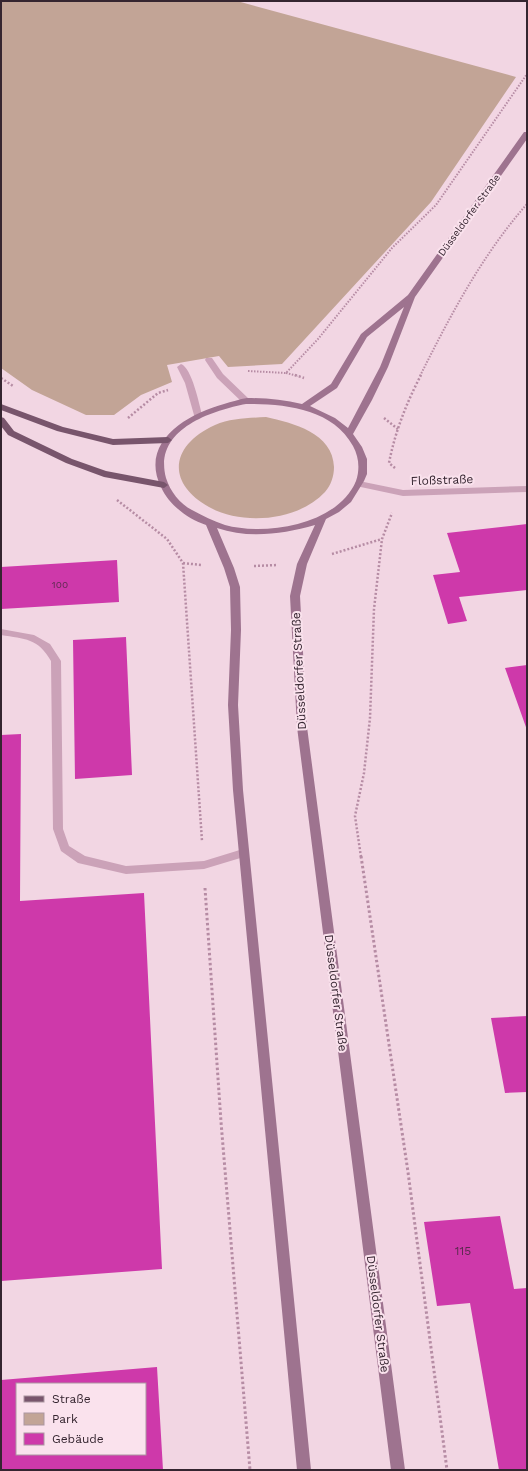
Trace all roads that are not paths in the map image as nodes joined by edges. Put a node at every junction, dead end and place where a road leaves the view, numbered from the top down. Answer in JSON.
{"nodes":[{"id":1,"x":527,"y":134,"type":"edge"},
{"id":2,"x":411,"y":297,"type":"junction"},
{"id":3,"x":209,"y":360,"type":"dead end"},
{"id":4,"x":181,"y":367,"type":"dead end"},
{"id":5,"x":246,"y":401,"type":"junction"},
{"id":6,"x":303,"y":406,"type":"junction"},
{"id":7,"x":1,"y":407,"type":"edge"},
{"id":8,"x":198,"y":415,"type":"junction"},
{"id":9,"x":1,"y":420,"type":"edge"},
{"id":10,"x":349,"y":433,"type":"junction"},
{"id":11,"x":168,"y":440,"type":"junction"},
{"id":12,"x":359,"y":484,"type":"junction"},
{"id":13,"x":164,"y":485,"type":"junction"},
{"id":14,"x":527,"y":489,"type":"edge"},
{"id":15,"x":322,"y":519,"type":"junction"},
{"id":16,"x":210,"y":523,"type":"junction"},
{"id":17,"x":1,"y":632,"type":"edge"},
{"id":18,"x":243,"y":853,"type":"junction"},
{"id":19,"x":304,"y":1470,"type":"edge"},
{"id":20,"x":398,"y":1470,"type":"edge"}],
"edges":[{"from":1,"to":2,"type":"main road","name":"Düsseldorfer Straße"},
{"from":2,"to":6,"type":"main road","name":"Düsseldorfer Straße"},
{"from":2,"to":10,"type":"main road","name":"Düsseldorfer Straße"},
{"from":3,"to":5,"type":"street"},
{"from":4,"to":8,"type":"street"},
{"from":5,"to":6,"type":"main road"},
{"from":5,"to":8,"type":"main road"},
{"from":6,"to":10,"type":"main road"},
{"from":7,"to":11,"type":"main road"},
{"from":8,"to":11,"type":"main road"},
{"from":9,"to":13,"type":"main road"},
{"from":10,"to":12,"type":"main road"},
{"from":11,"to":13,"type":"main road"},
{"from":12,"to":14,"type":"street","name":"Floßstraße"},
{"from":12,"to":15,"type":"main road"},
{"from":13,"to":16,"type":"main road"},
{"from":15,"to":16,"type":"main road"},
{"from":15,"to":20,"type":"main road","name":"Düsseldorfer Straße"},
{"from":16,"to":18,"type":"main road"},
{"from":17,"to":18,"type":"street"},
{"from":18,"to":19,"type":"main road"}]}
